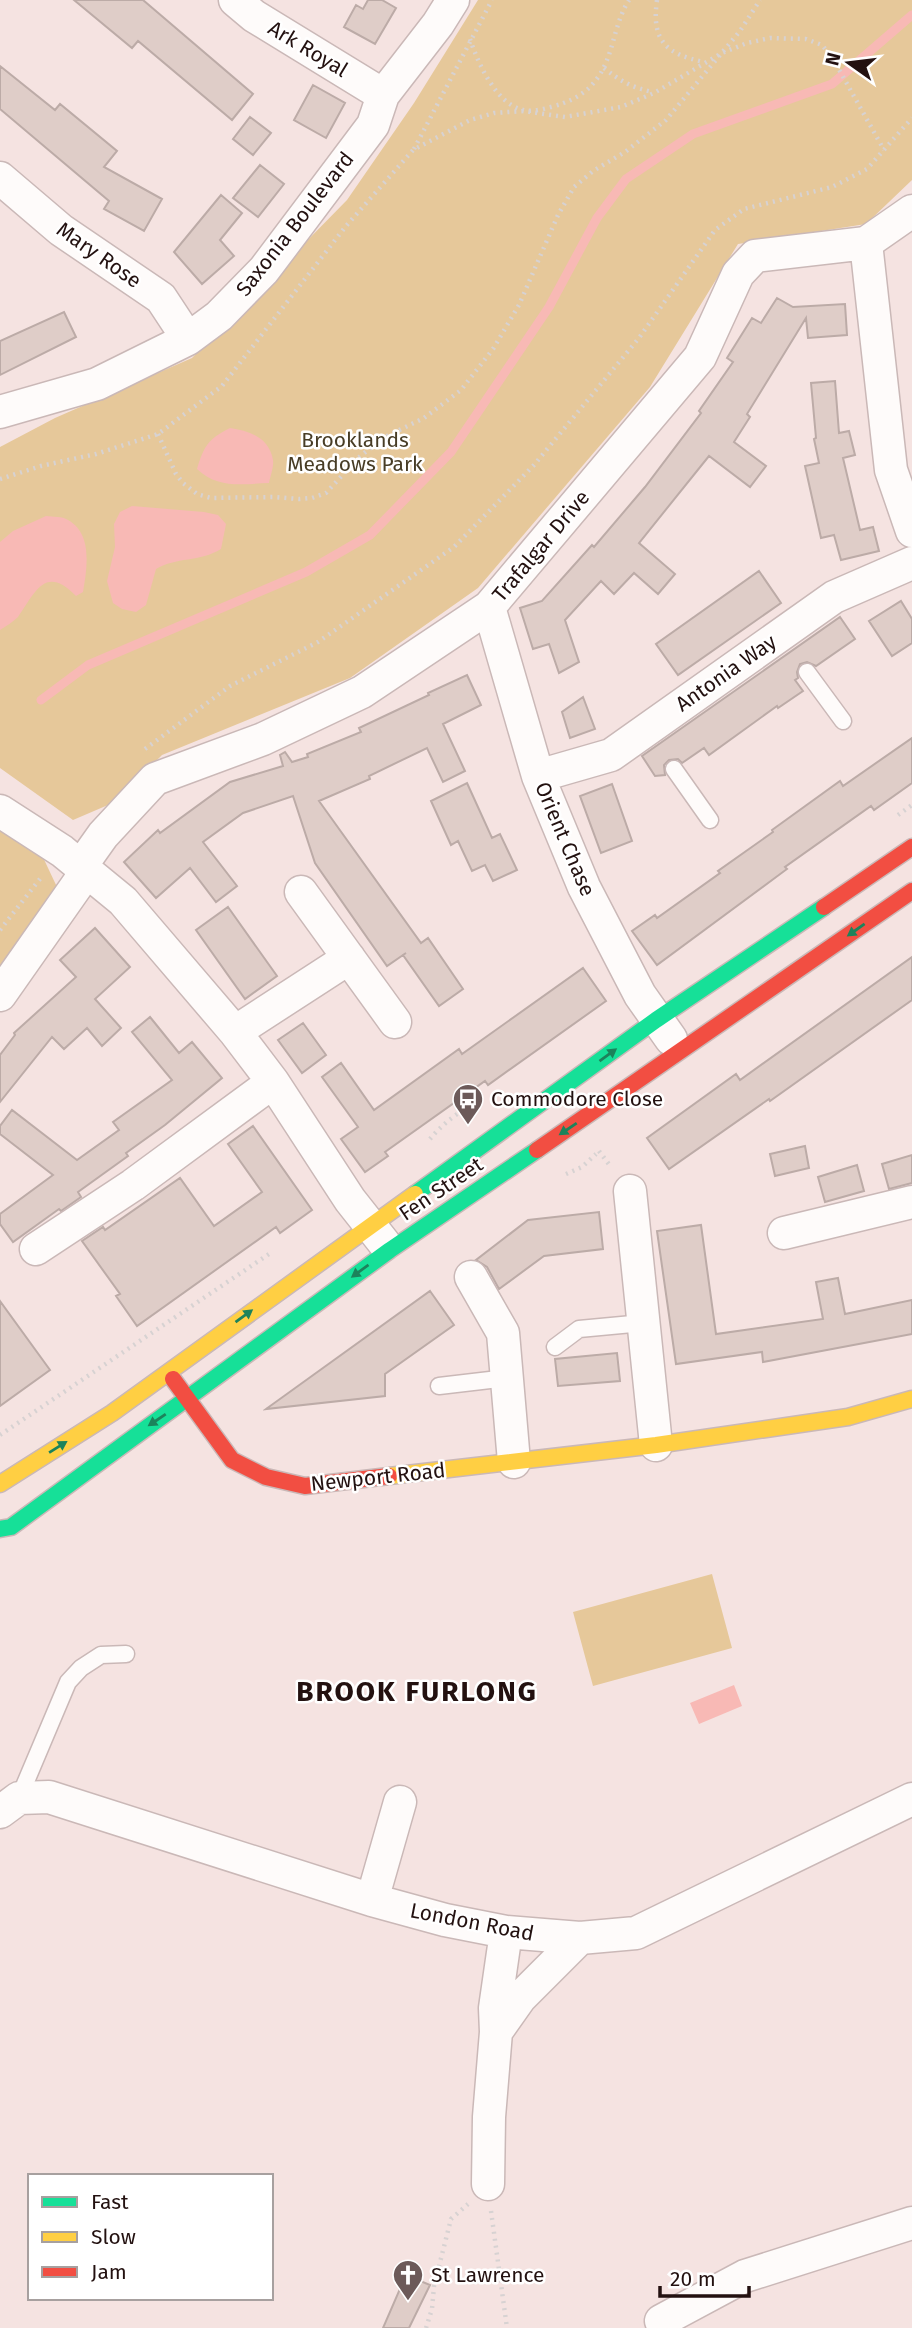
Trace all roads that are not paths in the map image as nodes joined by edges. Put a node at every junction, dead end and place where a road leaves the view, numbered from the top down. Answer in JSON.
{"nodes":[{"id":1,"x":235,"y":0,"type":"edge"},
{"id":2,"x":453,"y":0,"type":"edge"},
{"id":3,"x":383,"y":95,"type":"junction"},
{"id":4,"x":0,"y":178,"type":"edge"},
{"id":5,"x":912,"y":211,"type":"edge"},
{"id":6,"x":866,"y":243,"type":"junction"},
{"id":7,"x":188,"y":339,"type":"junction"},
{"id":8,"x":0,"y":412,"type":"edge"},
{"id":9,"x":902,"y":467,"type":"edge"},
{"id":10,"x":912,"y":531,"type":"edge"},
{"id":11,"x":912,"y":563,"type":"edge"},
{"id":12,"x":489,"y":607,"type":"junction"},
{"id":13,"x":807,"y":672,"type":"dead end"},
{"id":14,"x":843,"y":721,"type":"dead end"},
{"id":15,"x":674,"y":769,"type":"dead end"},
{"id":16,"x":538,"y":776,"type":"junction"},
{"id":17,"x":0,"y":811,"type":"edge"},
{"id":18,"x":710,"y":820,"type":"dead end"},
{"id":19,"x":907,"y":861,"type":"edge"},
{"id":20,"x":76,"y":863,"type":"junction"},
{"id":21,"x":912,"y":891,"type":"edge"},
{"id":22,"x":301,"y":892,"type":"dead end"},
{"id":23,"x":349,"y":958,"type":"junction"},
{"id":24,"x":0,"y":995,"type":"edge"},
{"id":25,"x":656,"y":1020,"type":"junction"},
{"id":26,"x":395,"y":1022,"type":"dead end"},
{"id":27,"x":235,"y":1032,"type":"junction"},
{"id":28,"x":681,"y":1052,"type":"junction"},
{"id":29,"x":273,"y":1082,"type":"junction"},
{"id":30,"x":630,"y":1191,"type":"dead end"},
{"id":31,"x":912,"y":1202,"type":"edge"},
{"id":32,"x":369,"y":1226,"type":"junction"},
{"id":33,"x":784,"y":1233,"type":"dead end"},
{"id":34,"x":36,"y":1250,"type":"dead end"},
{"id":35,"x":390,"y":1250,"type":"junction"},
{"id":36,"x":471,"y":1277,"type":"dead end"},
{"id":37,"x":643,"y":1323,"type":"junction"},
{"id":38,"x":555,"y":1347,"type":"dead end"},
{"id":39,"x":167,"y":1371,"type":"junction"},
{"id":40,"x":507,"y":1378,"type":"junction"},
{"id":41,"x":439,"y":1386,"type":"dead end"},
{"id":42,"x":187,"y":1399,"type":"junction"},
{"id":43,"x":912,"y":1399,"type":"edge"},
{"id":44,"x":656,"y":1445,"type":"junction"},
{"id":45,"x":514,"y":1462,"type":"junction"},
{"id":46,"x":0,"y":1483,"type":"edge"},
{"id":47,"x":0,"y":1529,"type":"edge"},
{"id":48,"x":126,"y":1654,"type":"dead end"},
{"id":49,"x":912,"y":1799,"type":"edge"},
{"id":50,"x":400,"y":1802,"type":"dead end"},
{"id":51,"x":9,"y":1805,"type":"edge"},
{"id":52,"x":372,"y":1900,"type":"junction"},
{"id":53,"x":506,"y":1932,"type":"junction"},
{"id":54,"x":580,"y":1938,"type":"junction"},
{"id":55,"x":496,"y":2032,"type":"junction"},
{"id":56,"x":488,"y":2183,"type":"road end"},
{"id":57,"x":912,"y":2223,"type":"edge"},
{"id":58,"x":661,"y":2321,"type":"dead end"}],
"edges":[{"from":1,"to":3,"type":"street","name":"Ark Royal"},
{"from":2,"to":3,"type":"street","name":"Saxonia Boulevard"},
{"from":3,"to":7,"type":"street","name":"Saxonia Boulevard"},
{"from":4,"to":7,"type":"street","name":"Mary Rose"},
{"from":5,"to":6,"type":"street","name":"Trafalgar Drive"},
{"from":6,"to":9,"type":"street"},
{"from":6,"to":12,"type":"street","name":"Trafalgar Drive"},
{"from":7,"to":8,"type":"street","name":"Saxonia Boulevard"},
{"from":9,"to":10,"type":"street"},
{"from":11,"to":16,"type":"street","name":"Antonia Way"},
{"from":12,"to":16,"type":"street","name":"Orient Chase"},
{"from":12,"to":20,"type":"street","name":"Trafalgar Drive"},
{"from":13,"to":14,"type":"lane"},
{"from":15,"to":18,"type":"lane"},
{"from":16,"to":25,"type":"street","name":"Orient Chase"},
{"from":17,"to":20,"type":"street"},
{"from":19,"to":25,"type":"street","name":"Fen Street"},
{"from":20,"to":24,"type":"street","name":"Trafalgar Drive"},
{"from":20,"to":27,"type":"street"},
{"from":21,"to":28,"type":"street","name":"Fen Street","one_way":true},
{"from":22,"to":23,"type":"street"},
{"from":23,"to":26,"type":"street"},
{"from":23,"to":27,"type":"street"},
{"from":25,"to":28,"type":"street","name":"Orient Chase"},
{"from":32,"to":25,"type":"street","name":"Fen Street","one_way":true},
{"from":27,"to":29,"type":"street"},
{"from":28,"to":35,"type":"street","name":"Fen Street","one_way":true},
{"from":29,"to":32,"type":"street"},
{"from":29,"to":34,"type":"street"},
{"from":30,"to":37,"type":"street"},
{"from":31,"to":33,"type":"street"},
{"from":32,"to":35,"type":"street"},
{"from":39,"to":32,"type":"street","name":"Fen Street","one_way":true},
{"from":35,"to":42,"type":"street","name":"Fen Street","one_way":true},
{"from":36,"to":40,"type":"street"},
{"from":37,"to":38,"type":"lane"},
{"from":37,"to":44,"type":"street"},
{"from":39,"to":42,"type":"street","name":"Newport Road"},
{"from":46,"to":39,"type":"street","name":"Fen Street","one_way":true},
{"from":40,"to":41,"type":"lane"},
{"from":40,"to":45,"type":"street"},
{"from":42,"to":45,"type":"street","name":"Newport Road"},
{"from":42,"to":47,"type":"street","name":"Fen Street","one_way":true},
{"from":43,"to":44,"type":"street","name":"Newport Road"},
{"from":44,"to":45,"type":"street","name":"Newport Road"},
{"from":48,"to":51,"type":"lane"},
{"from":49,"to":54,"type":"street","name":"London Road"},
{"from":50,"to":52,"type":"street"},
{"from":51,"to":52,"type":"street","name":"London Road"},
{"from":52,"to":53,"type":"street","name":"London Road"},
{"from":53,"to":54,"type":"street","name":"London Road"},
{"from":53,"to":55,"type":"street"},
{"from":54,"to":55,"type":"street"},
{"from":55,"to":56,"type":"street"},
{"from":57,"to":58,"type":"street"}]}
